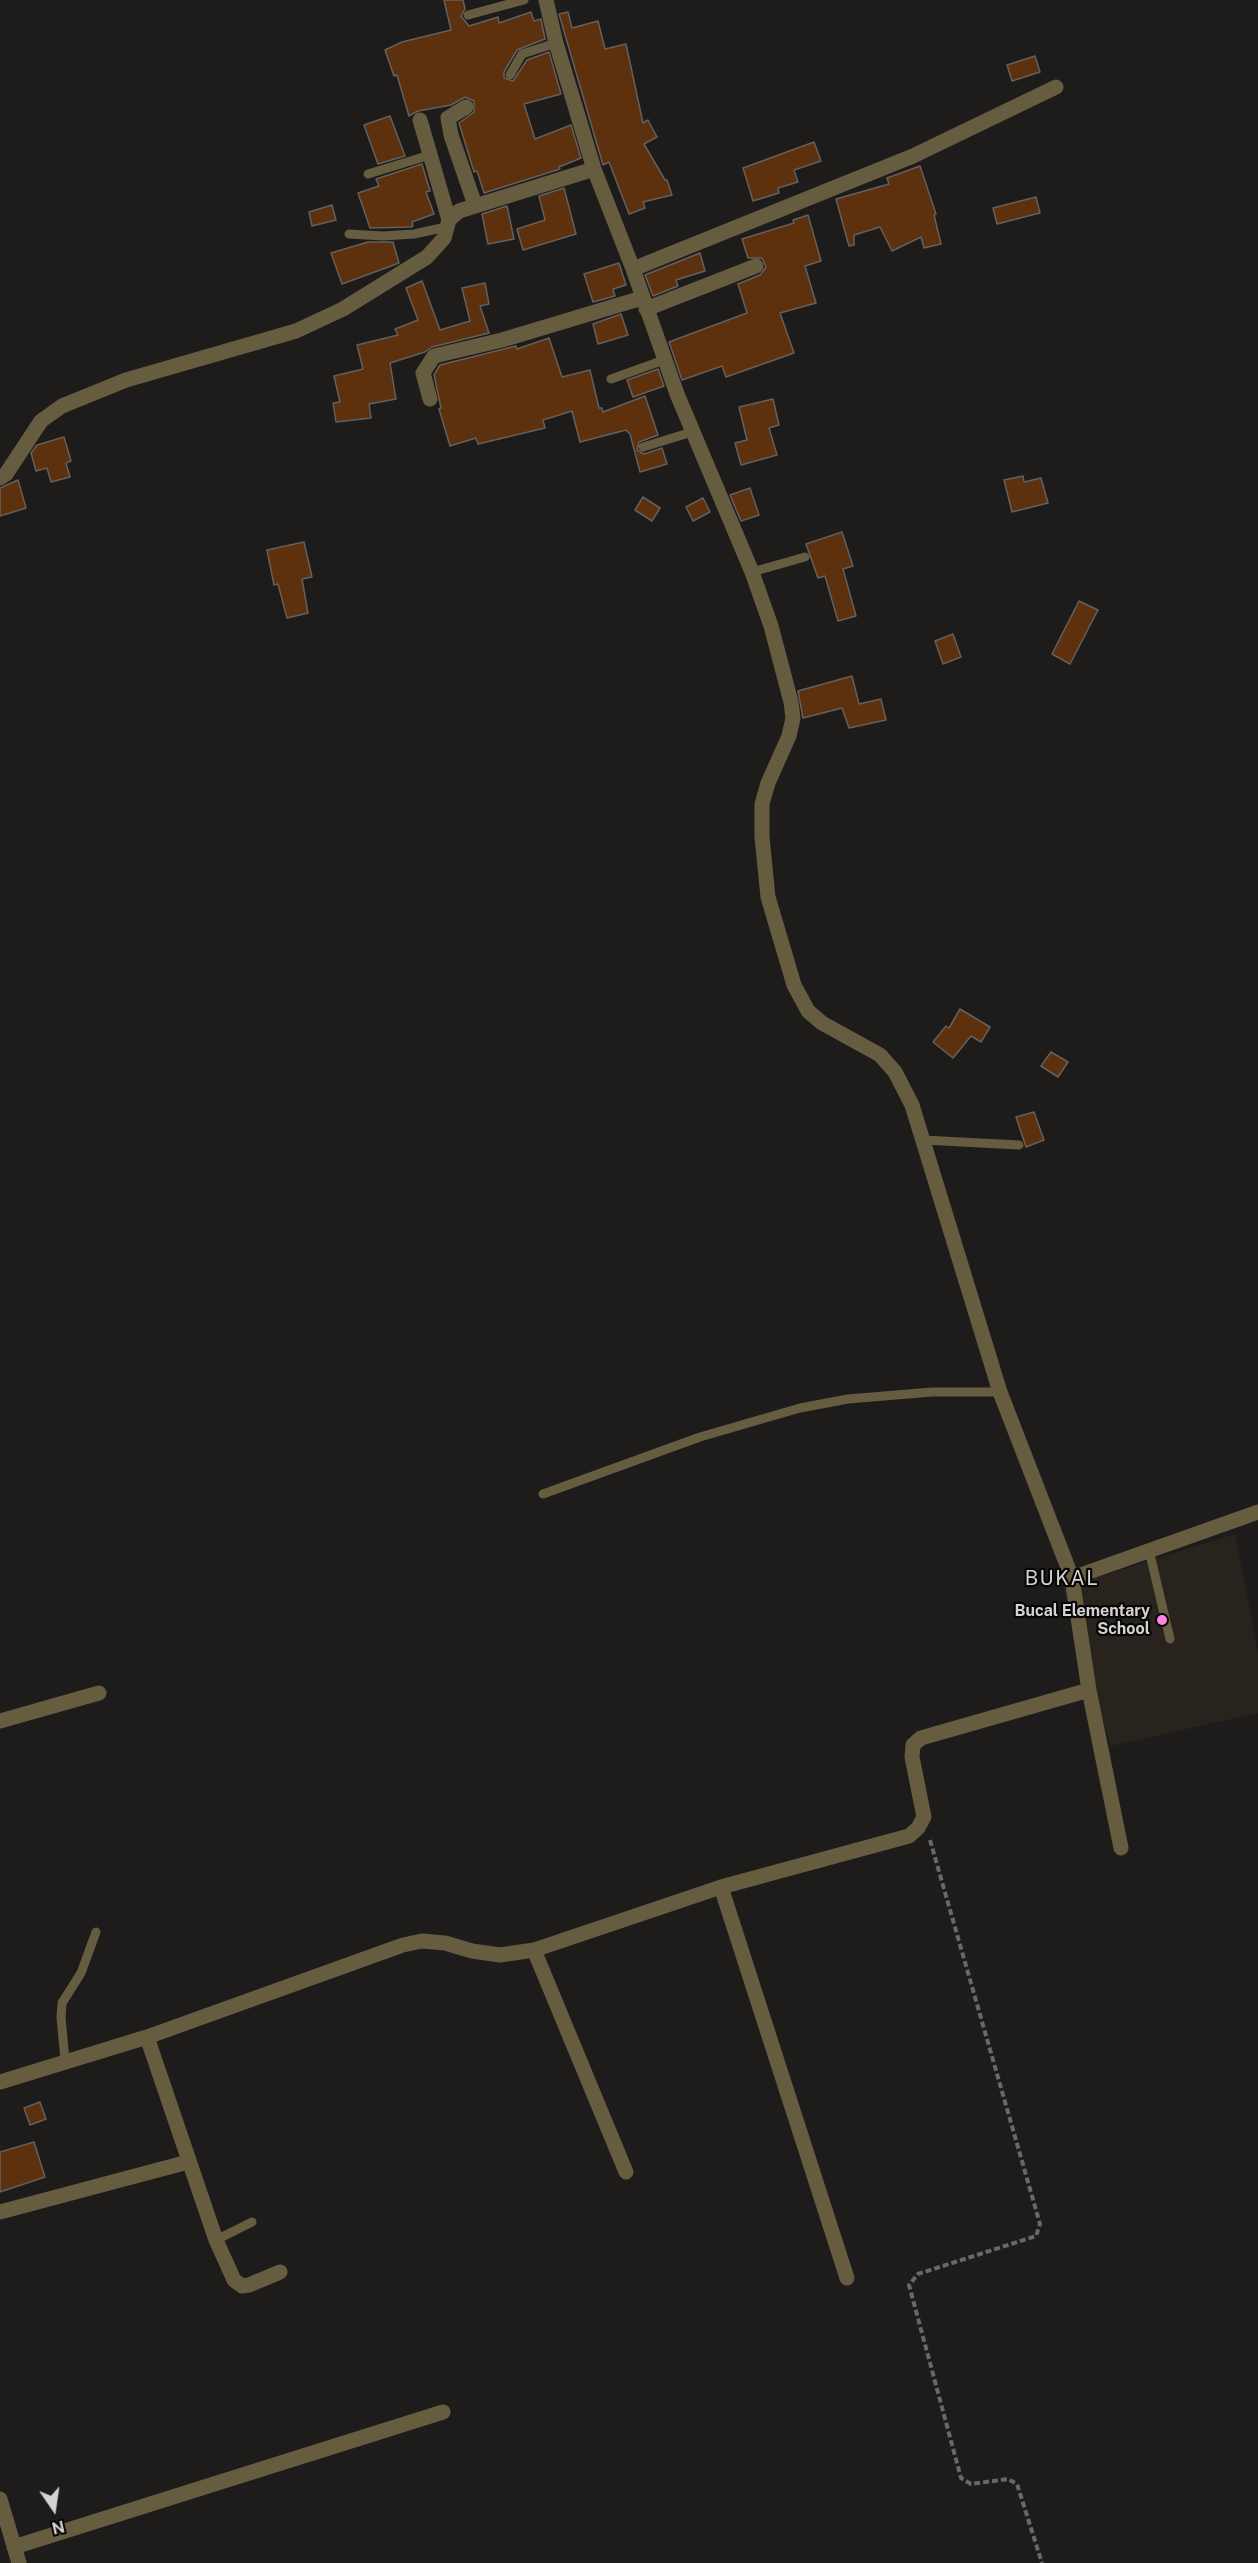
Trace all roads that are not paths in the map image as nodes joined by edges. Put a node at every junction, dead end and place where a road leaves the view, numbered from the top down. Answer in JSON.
{"nodes":[{"id":1,"x":524,"y":0,"type":"edge"},
{"id":2,"x":546,"y":0,"type":"edge"},
{"id":3,"x":468,"y":15,"type":"dead end"},
{"id":4,"x":556,"y":43,"type":"junction"},
{"id":5,"x":510,"y":75,"type":"dead end"},
{"id":6,"x":1056,"y":87,"type":"dead end"},
{"id":7,"x":466,"y":107,"type":"dead end"},
{"id":8,"x":420,"y":120,"type":"dead end"},
{"id":9,"x":430,"y":155,"type":"junction"},
{"id":10,"x":594,"y":169,"type":"junction"},
{"id":11,"x":368,"y":174,"type":"dead end"},
{"id":12,"x":475,"y":205,"type":"junction"},
{"id":13,"x":447,"y":223,"type":"junction"},
{"id":14,"x":349,"y":234,"type":"dead end"},
{"id":15,"x":756,"y":266,"type":"dead end"},
{"id":16,"x":633,"y":269,"type":"junction"},
{"id":17,"x":644,"y":304,"type":"junction"},
{"id":18,"x":664,"y":360,"type":"junction"},
{"id":19,"x":611,"y":379,"type":"dead end"},
{"id":20,"x":430,"y":399,"type":"dead end"},
{"id":21,"x":692,"y":432,"type":"junction"},
{"id":22,"x":643,"y":447,"type":"dead end"},
{"id":23,"x":0,"y":478,"type":"edge"},
{"id":24,"x":805,"y":557,"type":"dead end"},
{"id":25,"x":752,"y":572,"type":"junction"},
{"id":26,"x":923,"y":1140,"type":"junction"},
{"id":27,"x":1019,"y":1144,"type":"dead end"},
{"id":28,"x":1000,"y":1392,"type":"junction"},
{"id":29,"x":543,"y":1494,"type":"dead end"},
{"id":30,"x":1258,"y":1512,"type":"edge"},
{"id":31,"x":1149,"y":1550,"type":"junction"},
{"id":32,"x":1072,"y":1578,"type":"junction"},
{"id":33,"x":1170,"y":1639,"type":"dead end"},
{"id":34,"x":1089,"y":1690,"type":"junction"},
{"id":35,"x":99,"y":1693,"type":"dead end"},
{"id":36,"x":0,"y":1721,"type":"edge"},
{"id":37,"x":1121,"y":1848,"type":"dead end"},
{"id":38,"x":721,"y":1887,"type":"junction"},
{"id":39,"x":96,"y":1932,"type":"dead end"},
{"id":40,"x":534,"y":1950,"type":"junction"},
{"id":41,"x":147,"y":2037,"type":"junction"},
{"id":42,"x":65,"y":2060,"type":"junction"},
{"id":43,"x":0,"y":2082,"type":"edge"},
{"id":44,"x":188,"y":2162,"type":"junction"},
{"id":45,"x":626,"y":2172,"type":"dead end"},
{"id":46,"x":0,"y":2212,"type":"edge"},
{"id":47,"x":252,"y":2222,"type":"dead end"},
{"id":48,"x":216,"y":2240,"type":"junction"},
{"id":49,"x":280,"y":2272,"type":"dead end"},
{"id":50,"x":847,"y":2278,"type":"dead end"},
{"id":51,"x":443,"y":2412,"type":"dead end"},
{"id":52,"x":0,"y":2499,"type":"edge"},
{"id":53,"x":14,"y":2547,"type":"junction"},
{"id":54,"x":19,"y":2563,"type":"edge"}],
"edges":[{"from":1,"to":3,"type":"lane"},
{"from":2,"to":4,"type":"street"},
{"from":4,"to":5,"type":"lane"},
{"from":4,"to":10,"type":"street"},
{"from":6,"to":16,"type":"street"},
{"from":7,"to":12,"type":"street"},
{"from":8,"to":9,"type":"street"},
{"from":9,"to":11,"type":"lane"},
{"from":9,"to":13,"type":"street"},
{"from":10,"to":12,"type":"street"},
{"from":10,"to":16,"type":"street"},
{"from":12,"to":13,"type":"street"},
{"from":13,"to":14,"type":"lane"},
{"from":13,"to":23,"type":"street"},
{"from":15,"to":17,"type":"street"},
{"from":16,"to":17,"type":"street"},
{"from":17,"to":18,"type":"street"},
{"from":17,"to":20,"type":"street"},
{"from":18,"to":19,"type":"lane"},
{"from":18,"to":21,"type":"street"},
{"from":21,"to":22,"type":"lane"},
{"from":21,"to":25,"type":"street"},
{"from":24,"to":25,"type":"lane"},
{"from":25,"to":26,"type":"street"},
{"from":26,"to":27,"type":"lane"},
{"from":26,"to":28,"type":"street"},
{"from":28,"to":29,"type":"lane"},
{"from":28,"to":32,"type":"street"},
{"from":30,"to":31,"type":"street"},
{"from":31,"to":32,"type":"street"},
{"from":31,"to":33,"type":"lane"},
{"from":32,"to":34,"type":"street"},
{"from":34,"to":37,"type":"street"},
{"from":34,"to":38,"type":"street"},
{"from":35,"to":36,"type":"street"},
{"from":38,"to":40,"type":"street"},
{"from":38,"to":50,"type":"street"},
{"from":39,"to":42,"type":"lane"},
{"from":40,"to":41,"type":"street"},
{"from":40,"to":45,"type":"street"},
{"from":41,"to":42,"type":"street"},
{"from":41,"to":44,"type":"street"},
{"from":42,"to":43,"type":"street"},
{"from":44,"to":46,"type":"street"},
{"from":44,"to":48,"type":"street"},
{"from":47,"to":48,"type":"lane"},
{"from":48,"to":49,"type":"street"},
{"from":51,"to":53,"type":"street"},
{"from":52,"to":53,"type":"street"},
{"from":53,"to":54,"type":"street"}]}
